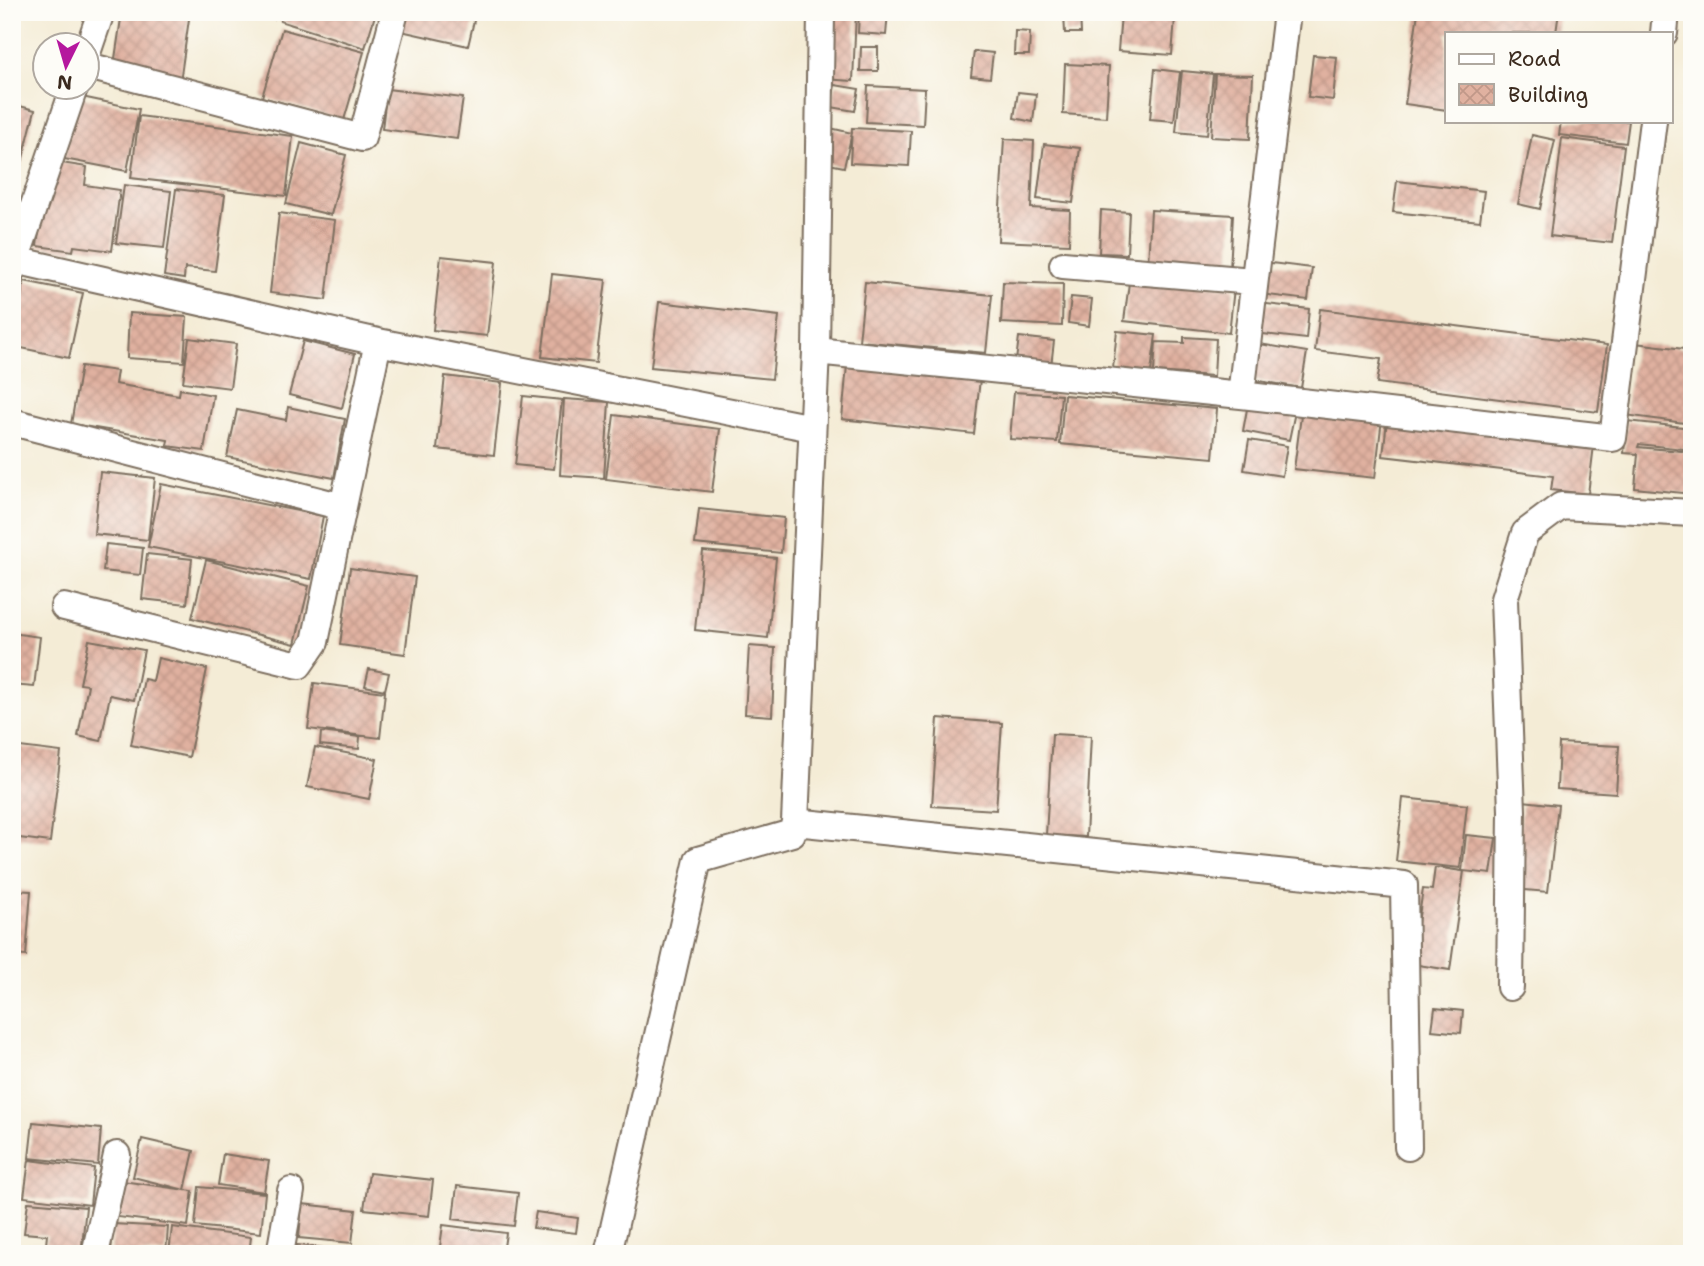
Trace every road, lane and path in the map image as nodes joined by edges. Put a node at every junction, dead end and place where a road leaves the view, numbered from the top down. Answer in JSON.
{"nodes":[{"id":1,"x":101,"y":12,"type":"edge"},
{"id":2,"x":395,"y":12,"type":"edge"},
{"id":3,"x":821,"y":12,"type":"edge"},
{"id":4,"x":1287,"y":12,"type":"edge"},
{"id":5,"x":1666,"y":12,"type":"edge"},
{"id":6,"x":94,"y":32,"type":"edge"},
{"id":7,"x":1664,"y":32,"type":"edge"},
{"id":8,"x":102,"y":70,"type":"edge"},
{"id":9,"x":69,"y":102,"type":"edge"},
{"id":10,"x":1653,"y":122,"type":"edge"},
{"id":11,"x":14,"y":265,"type":"edge"},
{"id":12,"x":1063,"y":265,"type":"dead end"},
{"id":13,"x":1253,"y":281,"type":"junction"},
{"id":14,"x":378,"y":342,"type":"junction"},
{"id":15,"x":816,"y":351,"type":"junction"},
{"id":16,"x":1241,"y":395,"type":"junction"},
{"id":17,"x":12,"y":422,"type":"edge"},
{"id":18,"x":811,"y":428,"type":"junction"},
{"id":19,"x":342,"y":507,"type":"junction"},
{"id":20,"x":1692,"y":513,"type":"edge"},
{"id":21,"x":64,"y":607,"type":"dead end"},
{"id":22,"x":795,"y":822,"type":"junction"},
{"id":23,"x":1510,"y":987,"type":"dead end"},
{"id":24,"x":1408,"y":1147,"type":"dead end"},
{"id":25,"x":117,"y":1155,"type":"dead end"},
{"id":26,"x":291,"y":1191,"type":"dead end"},
{"id":27,"x":95,"y":1254,"type":"edge"},
{"id":28,"x":280,"y":1254,"type":"edge"},
{"id":29,"x":608,"y":1254,"type":"edge"}],
"edges":[{"from":1,"to":6,"type":"street"},
{"from":2,"to":8,"type":"street"},
{"from":3,"to":15,"type":"street"},
{"from":4,"to":13,"type":"street"},
{"from":5,"to":7,"type":"street"},
{"from":9,"to":11,"type":"street"},
{"from":10,"to":16,"type":"street"},
{"from":11,"to":14,"type":"street"},
{"from":12,"to":13,"type":"street"},
{"from":13,"to":16,"type":"street"},
{"from":14,"to":18,"type":"street"},
{"from":14,"to":19,"type":"street"},
{"from":15,"to":16,"type":"street"},
{"from":15,"to":18,"type":"street"},
{"from":17,"to":19,"type":"street"},
{"from":18,"to":22,"type":"street"},
{"from":19,"to":21,"type":"street"},
{"from":20,"to":23,"type":"street"},
{"from":22,"to":24,"type":"street"},
{"from":22,"to":29,"type":"street"},
{"from":25,"to":27,"type":"street"},
{"from":26,"to":28,"type":"street"}]}
